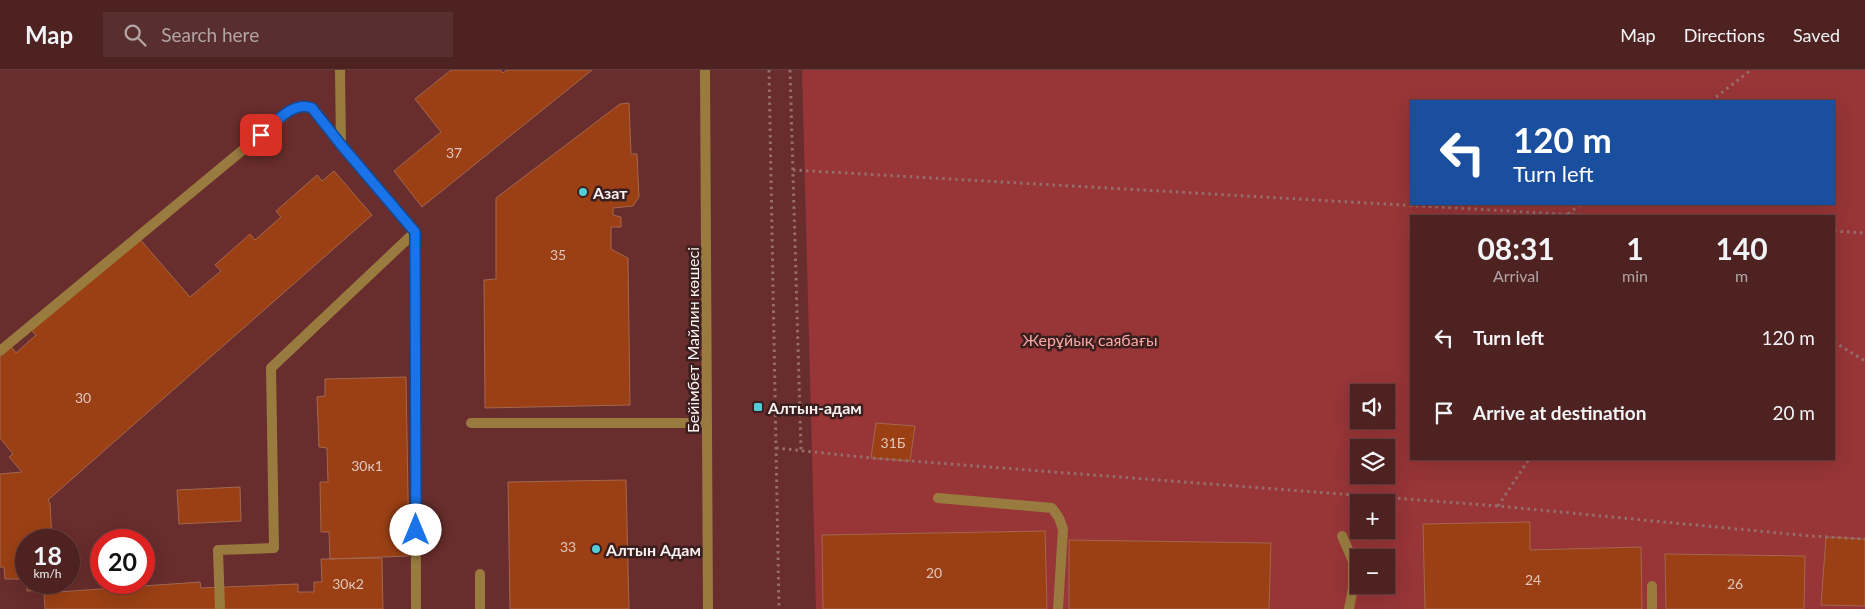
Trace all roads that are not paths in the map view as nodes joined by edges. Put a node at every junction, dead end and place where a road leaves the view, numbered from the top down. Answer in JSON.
{"nodes":[{"id":1,"x":340,"y":70,"type":"edge"},
{"id":2,"x":705,"y":70,"type":"edge"},
{"id":3,"x":342,"y":146,"type":"junction"},
{"id":4,"x":415,"y":232,"type":"junction"},
{"id":5,"x":0,"y":351,"type":"edge"},
{"id":6,"x":470,"y":423,"type":"dead end"},
{"id":7,"x":707,"y":423,"type":"junction"},
{"id":8,"x":938,"y":498,"type":"dead end"},
{"id":9,"x":1342,"y":536,"type":"dead end"},
{"id":10,"x":480,"y":574,"type":"dead end"},
{"id":11,"x":1652,"y":586,"type":"dead end"},
{"id":12,"x":220,"y":609,"type":"edge"},
{"id":13,"x":416,"y":609,"type":"edge"},
{"id":14,"x":480,"y":609,"type":"edge"},
{"id":15,"x":708,"y":609,"type":"edge"},
{"id":16,"x":1058,"y":609,"type":"edge"},
{"id":17,"x":1349,"y":609,"type":"edge"},
{"id":18,"x":1652,"y":609,"type":"edge"}],
"edges":[{"from":1,"to":3,"type":"street"},
{"from":2,"to":7,"type":"street","name":"Бейімбет Майлин көшесі"},
{"from":3,"to":4,"type":"street"},
{"from":3,"to":5,"type":"street"},
{"from":4,"to":12,"type":"street"},
{"from":4,"to":13,"type":"street"},
{"from":6,"to":7,"type":"street"},
{"from":7,"to":15,"type":"street","name":"Бейімбет Майлин көшесі"},
{"from":8,"to":16,"type":"street"},
{"from":9,"to":17,"type":"street"},
{"from":10,"to":14,"type":"street"},
{"from":11,"to":18,"type":"street"}]}
